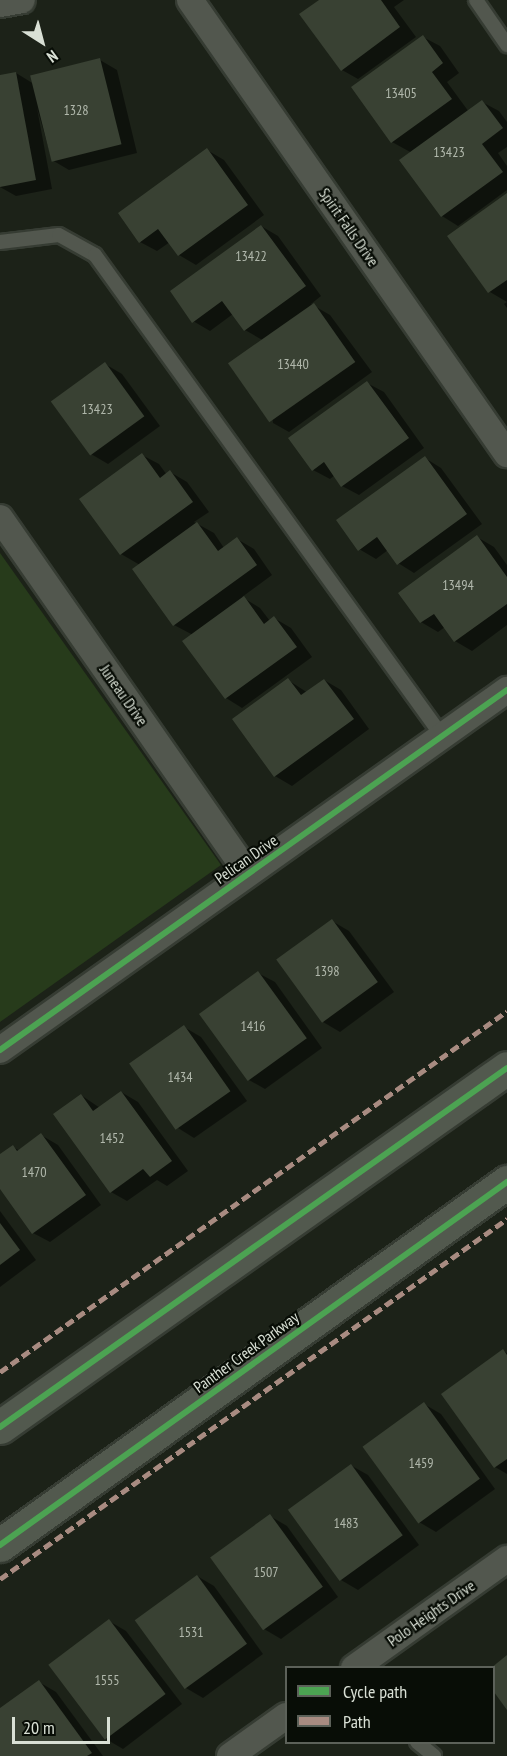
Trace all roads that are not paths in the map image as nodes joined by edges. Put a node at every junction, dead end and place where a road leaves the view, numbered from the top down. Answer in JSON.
{"nodes":[{"id":1,"x":22,"y":0,"type":"edge"},
{"id":2,"x":190,"y":0,"type":"edge"},
{"id":3,"x":476,"y":0,"type":"edge"},
{"id":4,"x":0,"y":4,"type":"edge"},
{"id":5,"x":507,"y":45,"type":"edge"},
{"id":6,"x":0,"y":242,"type":"edge"},
{"id":7,"x":507,"y":454,"type":"edge"},
{"id":8,"x":0,"y":518,"type":"edge"},
{"id":9,"x":507,"y":690,"type":"edge"},
{"id":10,"x":442,"y":736,"type":"junction"},
{"id":11,"x":248,"y":873,"type":"junction"},
{"id":12,"x":0,"y":1050,"type":"edge"},
{"id":13,"x":507,"y":1068,"type":"edge"},
{"id":14,"x":507,"y":1182,"type":"edge"},
{"id":15,"x":0,"y":1427,"type":"edge"},
{"id":16,"x":0,"y":1545,"type":"edge"},
{"id":17,"x":507,"y":1559,"type":"edge"},
{"id":18,"x":357,"y":1666,"type":"edge"},
{"id":19,"x":285,"y":1717,"type":"edge"},
{"id":20,"x":418,"y":1744,"type":"edge"},
{"id":21,"x":230,"y":1756,"type":"edge"},
{"id":22,"x":434,"y":1756,"type":"edge"}],
"edges":[{"from":1,"to":4,"type":"street"},
{"from":2,"to":7,"type":"street","name":"Spirit Falls Drive"},
{"from":3,"to":5,"type":"lane"},
{"from":6,"to":10,"type":"lane"},
{"from":8,"to":11,"type":"street","name":"Juneau Drive"},
{"from":9,"to":10,"type":"street","name":"Pelican Drive"},
{"from":10,"to":11,"type":"street","name":"Pelican Drive"},
{"from":11,"to":12,"type":"street","name":"Pelican Drive"},
{"from":13,"to":15,"type":"main road"},
{"from":14,"to":16,"type":"main road","name":"Panther Creek Parkway"},
{"from":17,"to":18,"type":"street","name":"Polo Heights Drive"},
{"from":19,"to":21,"type":"street"},
{"from":20,"to":22,"type":"lane"}]}
